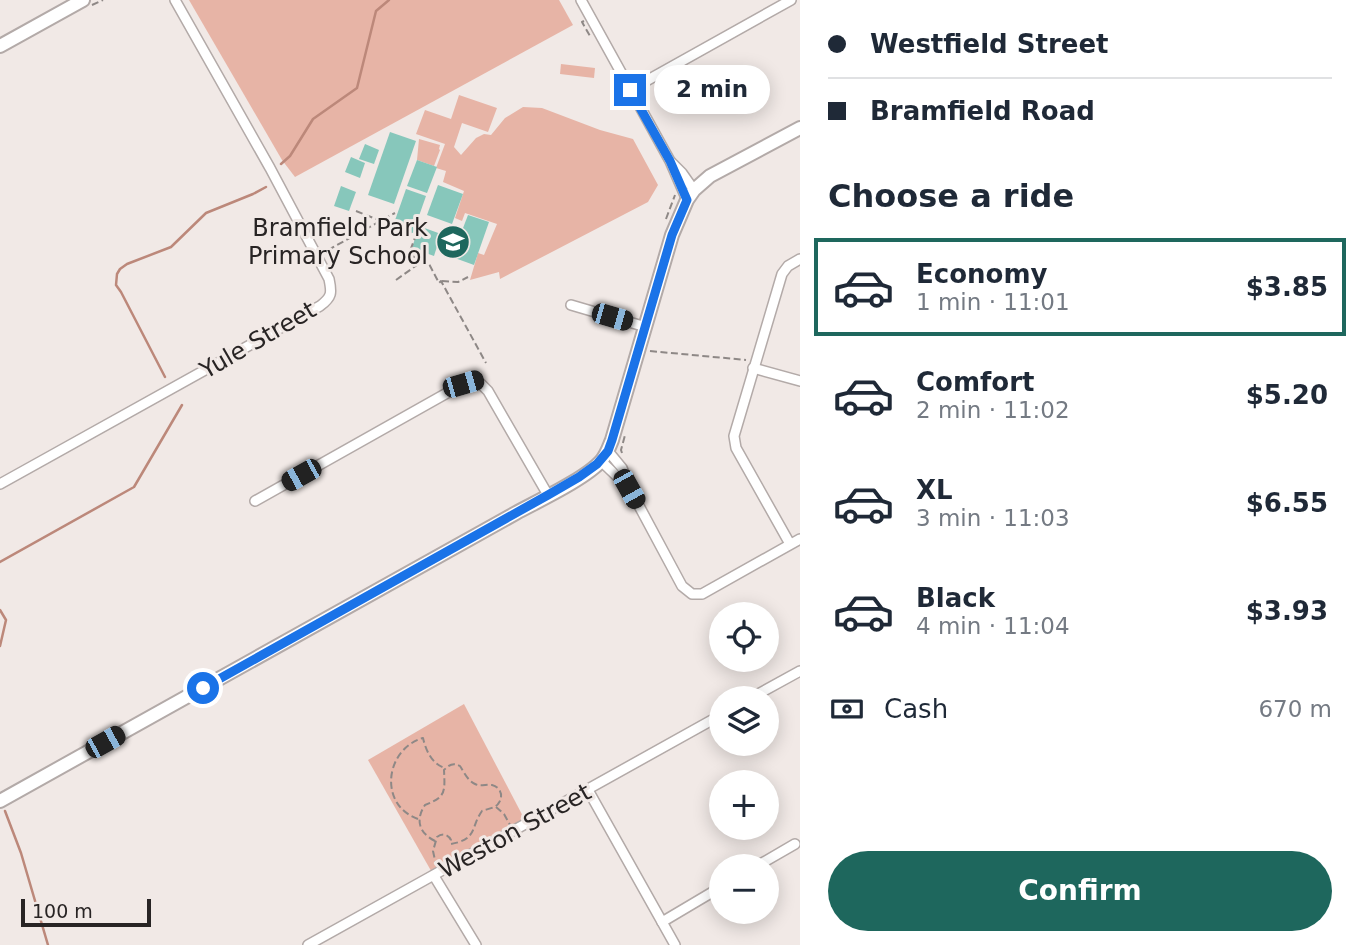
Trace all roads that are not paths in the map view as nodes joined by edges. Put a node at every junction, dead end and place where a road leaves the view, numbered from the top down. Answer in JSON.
{"nodes":[{"id":1,"x":83,"y":0,"type":"edge"},
{"id":2,"x":174,"y":0,"type":"edge"},
{"id":3,"x":580,"y":0,"type":"edge"},
{"id":4,"x":790,"y":0,"type":"edge"},
{"id":5,"x":0,"y":46,"type":"edge"},
{"id":6,"x":630,"y":90,"type":"junction"},
{"id":7,"x":800,"y":128,"type":"edge"},
{"id":8,"x":690,"y":195,"type":"junction"},
{"id":9,"x":800,"y":259,"type":"edge"},
{"id":10,"x":571,"y":305,"type":"dead end"},
{"id":11,"x":646,"y":327,"type":"junction"},
{"id":12,"x":752,"y":364,"type":"junction"},
{"id":13,"x":800,"y":381,"type":"edge"},
{"id":14,"x":605,"y":456,"type":"junction"},
{"id":15,"x":0,"y":484,"type":"edge"},
{"id":16,"x":548,"y":495,"type":"junction"},
{"id":17,"x":254,"y":500,"type":"dead end"},
{"id":18,"x":800,"y":539,"type":"edge"},
{"id":19,"x":790,"y":544,"type":"junction"},
{"id":20,"x":800,"y":671,"type":"edge"},
{"id":21,"x":773,"y":686,"type":"edge"},
{"id":22,"x":709,"y":722,"type":"edge"},
{"id":23,"x":588,"y":790,"type":"junction"},
{"id":24,"x":0,"y":801,"type":"edge"},
{"id":25,"x":796,"y":844,"type":"dead end"},
{"id":26,"x":778,"y":854,"type":"edge"},
{"id":27,"x":435,"y":871,"type":"junction"},
{"id":28,"x":709,"y":894,"type":"edge"},
{"id":29,"x":662,"y":922,"type":"junction"},
{"id":30,"x":308,"y":945,"type":"edge"},
{"id":31,"x":475,"y":945,"type":"edge"},
{"id":32,"x":675,"y":945,"type":"edge"}],
"edges":[{"from":1,"to":5,"type":"main road"},
{"from":2,"to":15,"type":"street","name":"Yule Street"},
{"from":3,"to":6,"type":"street"},
{"from":4,"to":6,"type":"street"},
{"from":6,"to":8,"type":"street"},
{"from":7,"to":8,"type":"main road"},
{"from":8,"to":11,"type":"main road"},
{"from":9,"to":12,"type":"street"},
{"from":10,"to":11,"type":"street"},
{"from":11,"to":14,"type":"main road"},
{"from":12,"to":13,"type":"street"},
{"from":12,"to":19,"type":"street"},
{"from":14,"to":16,"type":"main road"},
{"from":14,"to":19,"type":"street"},
{"from":16,"to":17,"type":"street"},
{"from":16,"to":24,"type":"main road"},
{"from":18,"to":19,"type":"street"},
{"from":20,"to":21,"type":"street"},
{"from":22,"to":23,"type":"street","name":"Weston Street"},
{"from":23,"to":27,"type":"street","name":"Weston Street"},
{"from":23,"to":29,"type":"street"},
{"from":25,"to":26,"type":"street"},
{"from":27,"to":30,"type":"street","name":"Weston Street"},
{"from":27,"to":31,"type":"street"},
{"from":28,"to":29,"type":"street"},
{"from":29,"to":32,"type":"street"}]}
